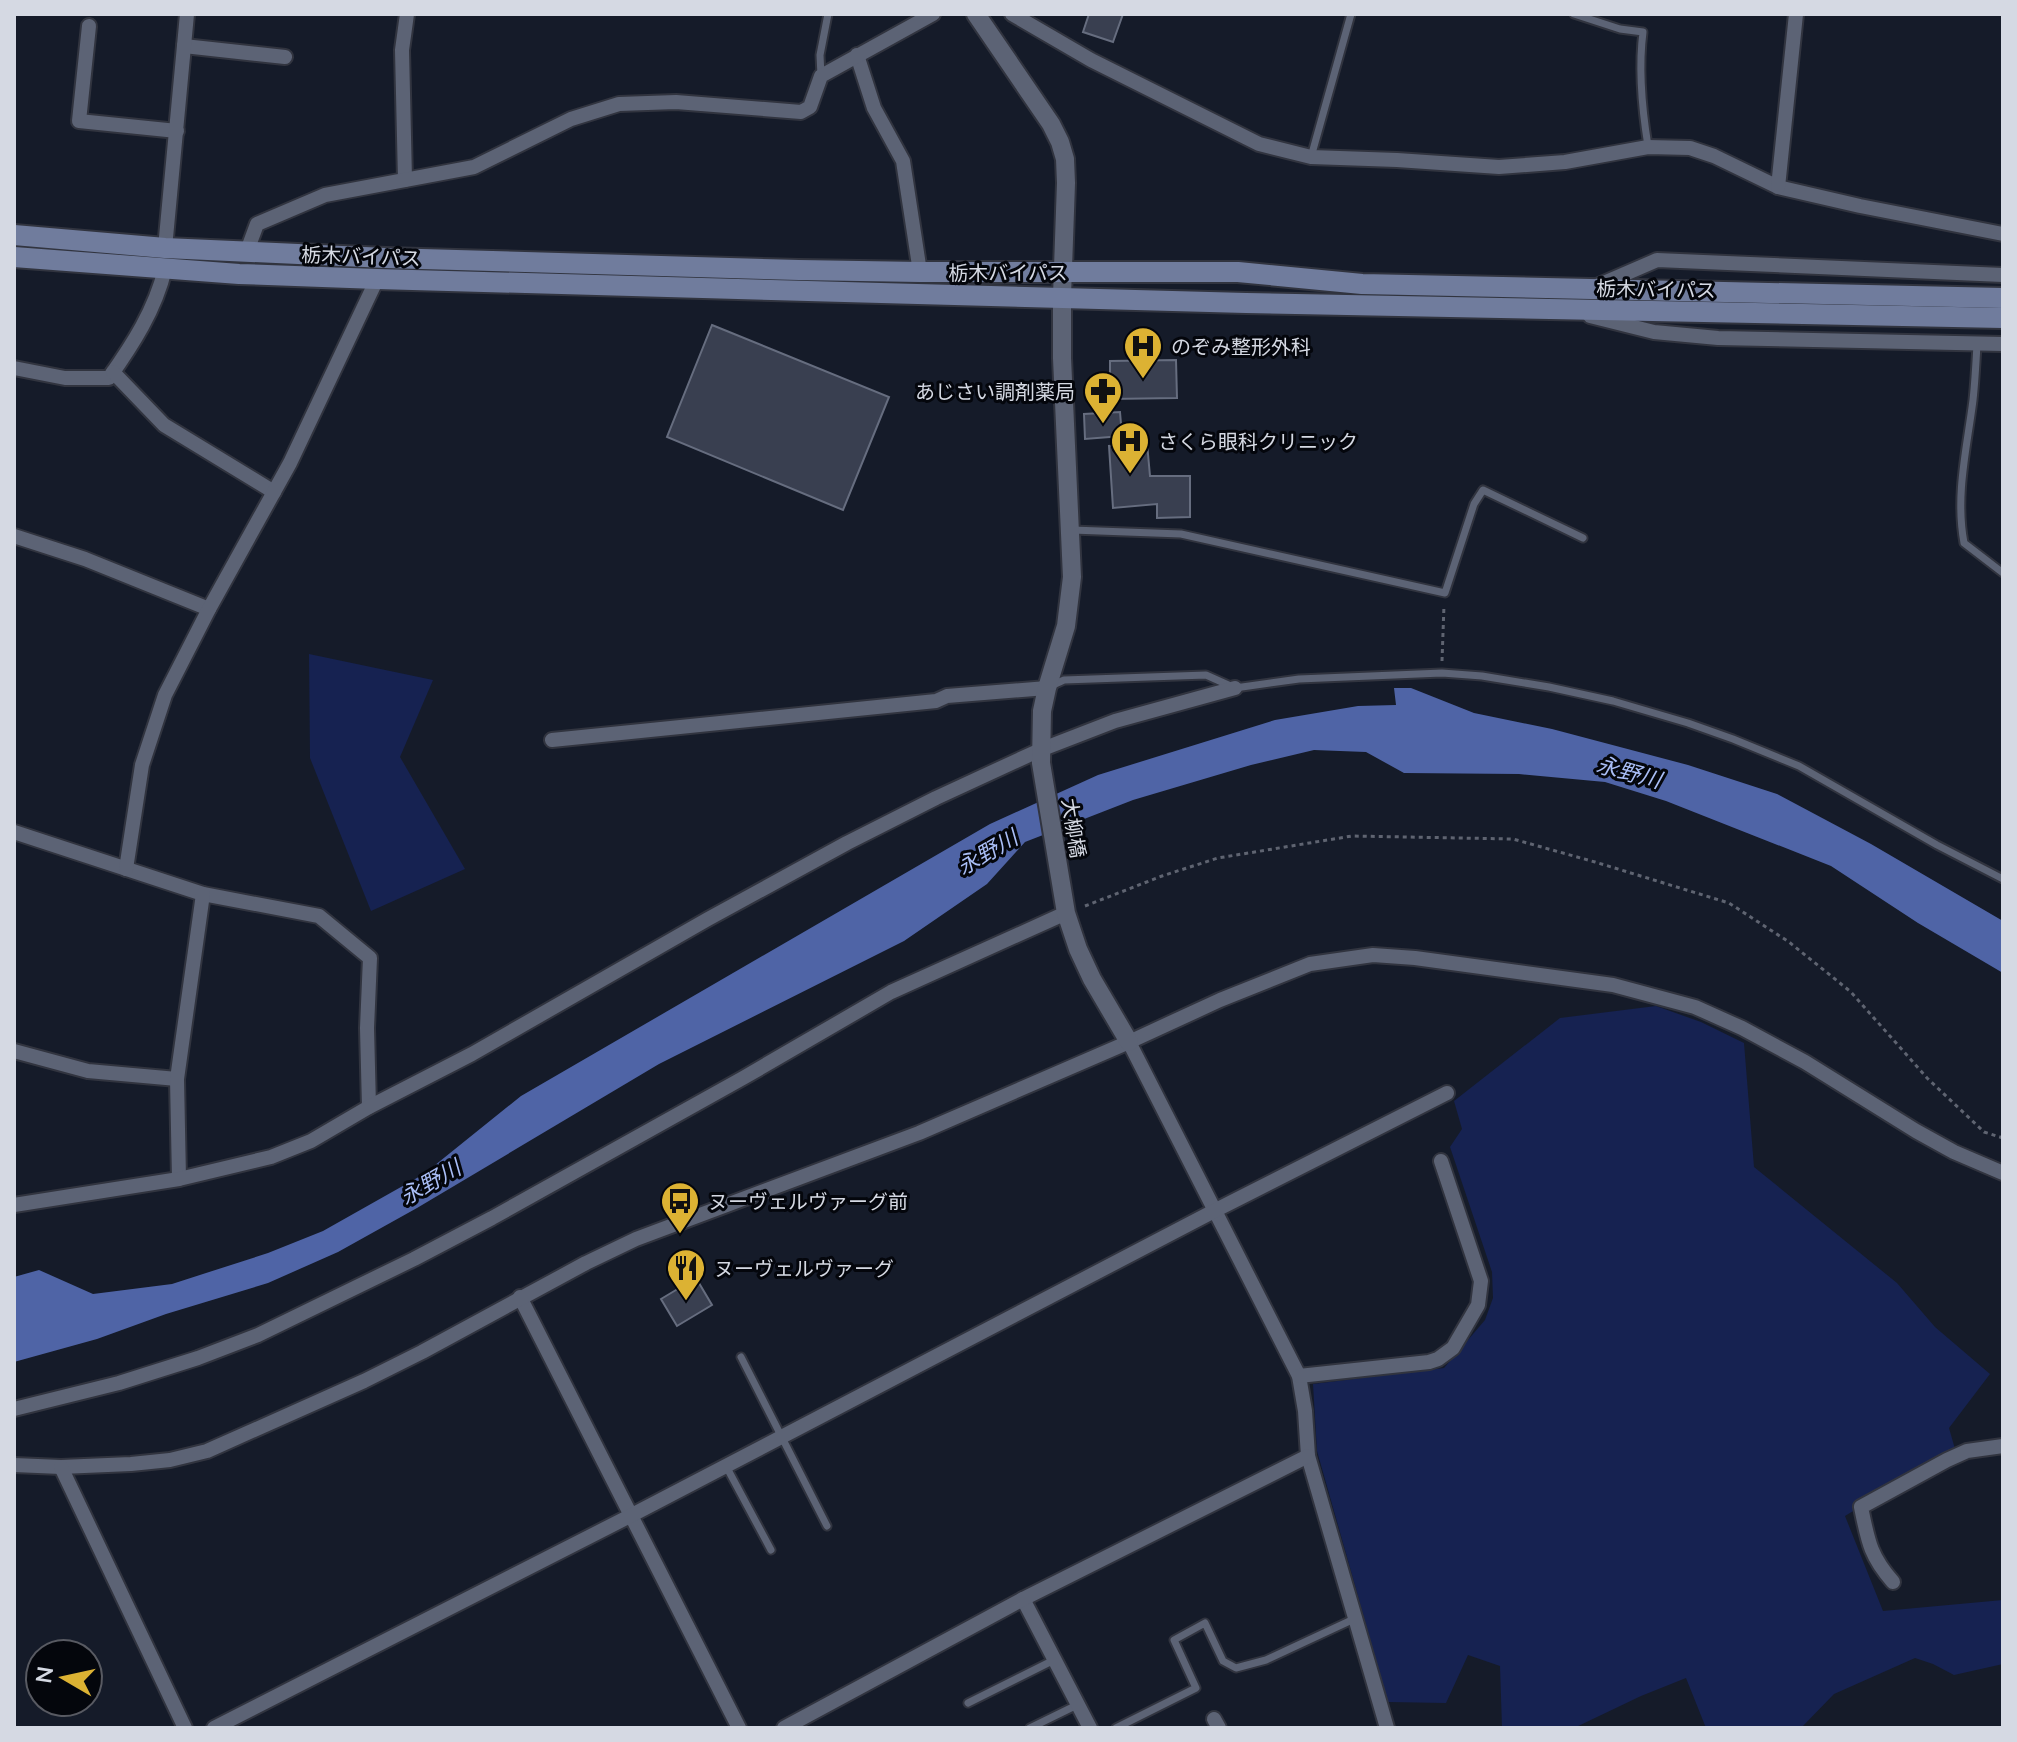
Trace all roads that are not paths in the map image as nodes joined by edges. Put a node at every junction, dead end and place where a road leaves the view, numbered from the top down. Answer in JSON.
{"nodes":[{"id":1,"x":187,"y":14,"type":"edge"},
{"id":2,"x":407,"y":14,"type":"edge"},
{"id":3,"x":828,"y":14,"type":"edge"},
{"id":4,"x":933,"y":14,"type":"edge"},
{"id":5,"x":976,"y":14,"type":"edge"},
{"id":6,"x":1012,"y":14,"type":"edge"},
{"id":7,"x":1351,"y":14,"type":"edge"},
{"id":8,"x":1574,"y":14,"type":"edge"},
{"id":9,"x":1796,"y":14,"type":"edge"},
{"id":10,"x":89,"y":26,"type":"dead end"},
{"id":11,"x":184,"y":46,"type":"junction"},
{"id":12,"x":857,"y":55,"type":"junction"},
{"id":13,"x":285,"y":57,"type":"dead end"},
{"id":14,"x":821,"y":76,"type":"junction"},
{"id":15,"x":177,"y":131,"type":"junction"},
{"id":16,"x":1648,"y":147,"type":"junction"},
{"id":17,"x":1311,"y":157,"type":"junction"},
{"id":18,"x":405,"y":180,"type":"junction"},
{"id":19,"x":1778,"y":187,"type":"junction"},
{"id":20,"x":2003,"y":234,"type":"edge"},
{"id":21,"x":14,"y":235,"type":"edge"},
{"id":22,"x":165,"y":248,"type":"junction"},
{"id":23,"x":247,"y":251,"type":"junction"},
{"id":24,"x":14,"y":257,"type":"edge"},
{"id":25,"x":165,"y":269,"type":"junction"},
{"id":26,"x":1063,"y":271,"type":"junction"},
{"id":27,"x":920,"y":272,"type":"junction"},
{"id":28,"x":2003,"y":275,"type":"edge"},
{"id":29,"x":377,"y":279,"type":"junction"},
{"id":30,"x":1592,"y":288,"type":"junction"},
{"id":31,"x":1062,"y":296,"type":"junction"},
{"id":32,"x":2003,"y":298,"type":"edge"},
{"id":33,"x":1961,"y":307,"type":"junction"},
{"id":34,"x":1557,"y":308,"type":"junction"},
{"id":35,"x":2003,"y":318,"type":"edge"},
{"id":36,"x":1977,"y":344,"type":"junction"},
{"id":37,"x":2003,"y":344,"type":"edge"},
{"id":38,"x":14,"y":368,"type":"edge"},
{"id":39,"x":113,"y":372,"type":"junction"},
{"id":40,"x":274,"y":492,"type":"junction"},
{"id":41,"x":1070,"y":530,"type":"junction"},
{"id":42,"x":14,"y":536,"type":"edge"},
{"id":43,"x":1583,"y":538,"type":"dead end"},
{"id":44,"x":2003,"y":573,"type":"edge"},
{"id":45,"x":209,"y":609,"type":"junction"},
{"id":46,"x":1047,"y":688,"type":"junction"},
{"id":47,"x":1235,"y":688,"type":"junction"},
{"id":48,"x":552,"y":740,"type":"dead end"},
{"id":49,"x":1040,"y":757,"type":"junction"},
{"id":50,"x":14,"y":832,"type":"edge"},
{"id":51,"x":126,"y":869,"type":"junction"},
{"id":52,"x":2003,"y":879,"type":"edge"},
{"id":53,"x":203,"y":894,"type":"junction"},
{"id":54,"x":1065,"y":906,"type":"junction"},
{"id":55,"x":1129,"y":1042,"type":"junction"},
{"id":56,"x":14,"y":1051,"type":"edge"},
{"id":57,"x":177,"y":1079,"type":"junction"},
{"id":58,"x":1447,"y":1093,"type":"dead end"},
{"id":59,"x":369,"y":1107,"type":"junction"},
{"id":60,"x":1441,"y":1161,"type":"dead end"},
{"id":61,"x":2003,"y":1173,"type":"edge"},
{"id":62,"x":179,"y":1179,"type":"junction"},
{"id":63,"x":14,"y":1205,"type":"edge"},
{"id":64,"x":1216,"y":1210,"type":"junction"},
{"id":65,"x":520,"y":1297,"type":"junction"},
{"id":66,"x":741,"y":1357,"type":"dead end"},
{"id":67,"x":1299,"y":1376,"type":"junction"},
{"id":68,"x":14,"y":1409,"type":"edge"},
{"id":69,"x":781,"y":1437,"type":"junction"},
{"id":70,"x":2003,"y":1446,"type":"edge"},
{"id":71,"x":1308,"y":1456,"type":"junction"},
{"id":72,"x":14,"y":1465,"type":"edge"},
{"id":73,"x":726,"y":1466,"type":"junction"},
{"id":74,"x":61,"y":1467,"type":"junction"},
{"id":75,"x":630,"y":1516,"type":"junction"},
{"id":76,"x":827,"y":1526,"type":"dead end"},
{"id":77,"x":771,"y":1550,"type":"dead end"},
{"id":78,"x":1893,"y":1582,"type":"dead end"},
{"id":79,"x":1023,"y":1599,"type":"junction"},
{"id":80,"x":1355,"y":1618,"type":"junction"},
{"id":81,"x":1054,"y":1660,"type":"junction"},
{"id":82,"x":968,"y":1703,"type":"dead end"},
{"id":83,"x":1077,"y":1705,"type":"junction"},
{"id":84,"x":185,"y":1728,"type":"edge"},
{"id":85,"x":214,"y":1728,"type":"edge"},
{"id":86,"x":739,"y":1728,"type":"edge"},
{"id":87,"x":784,"y":1728,"type":"edge"},
{"id":88,"x":1030,"y":1728,"type":"edge"},
{"id":89,"x":1090,"y":1728,"type":"edge"},
{"id":90,"x":1116,"y":1728,"type":"edge"},
{"id":91,"x":1387,"y":1728,"type":"edge"}],
"edges":[{"from":1,"to":11,"type":"street"},
{"from":2,"to":18,"type":"street"},
{"from":3,"to":14,"type":"lane"},
{"from":4,"to":12,"type":"street"},
{"from":5,"to":26,"type":"street","name":"大柳橋"},
{"from":6,"to":17,"type":"street"},
{"from":7,"to":17,"type":"lane"},
{"from":8,"to":16,"type":"lane"},
{"from":9,"to":19,"type":"street"},
{"from":10,"to":15,"type":"street"},
{"from":11,"to":13,"type":"street"},
{"from":11,"to":15,"type":"street"},
{"from":12,"to":14,"type":"street"},
{"from":12,"to":27,"type":"street"},
{"from":14,"to":18,"type":"street"},
{"from":15,"to":22,"type":"street"},
{"from":16,"to":17,"type":"street"},
{"from":16,"to":19,"type":"street"},
{"from":18,"to":23,"type":"street"},
{"from":19,"to":20,"type":"street"},
{"from":21,"to":22,"type":"main road","name":"栃木バイパス"},
{"from":22,"to":23,"type":"main road","name":"栃木バイパス"},
{"from":23,"to":27,"type":"main road","name":"栃木バイパス"},
{"from":24,"to":25,"type":"main road","name":"栃木バイパス"},
{"from":25,"to":29,"type":"main road","name":"栃木バイパス"},
{"from":25,"to":39,"type":"street"},
{"from":26,"to":27,"type":"main road","name":"栃木バイパス"},
{"from":26,"to":30,"type":"main road","name":"栃木バイパス"},
{"from":26,"to":31,"type":"street","name":"大柳橋"},
{"from":28,"to":30,"type":"street"},
{"from":29,"to":31,"type":"main road","name":"栃木バイパス"},
{"from":29,"to":40,"type":"street"},
{"from":30,"to":33,"type":"main road","name":"栃木バイパス"},
{"from":31,"to":34,"type":"main road","name":"栃木バイパス"},
{"from":31,"to":41,"type":"street","name":"大柳橋"},
{"from":32,"to":33,"type":"main road","name":"栃木バイパス"},
{"from":33,"to":34,"type":"main road","name":"栃木バイパス"},
{"from":33,"to":35,"type":"main road","name":"栃木バイパス"},
{"from":34,"to":36,"type":"street"},
{"from":36,"to":37,"type":"street"},
{"from":36,"to":44,"type":"lane"},
{"from":38,"to":39,"type":"street"},
{"from":39,"to":40,"type":"street"},
{"from":40,"to":45,"type":"street"},
{"from":41,"to":43,"type":"lane"},
{"from":41,"to":46,"type":"street","name":"大柳橋"},
{"from":42,"to":45,"type":"street"},
{"from":45,"to":51,"type":"street"},
{"from":46,"to":47,"type":"lane"},
{"from":46,"to":48,"type":"street"},
{"from":46,"to":49,"type":"street","name":"大柳橋"},
{"from":47,"to":49,"type":"street"},
{"from":47,"to":52,"type":"lane"},
{"from":49,"to":54,"type":"street","name":"大柳橋"},
{"from":49,"to":59,"type":"street"},
{"from":50,"to":51,"type":"street"},
{"from":51,"to":53,"type":"street"},
{"from":53,"to":57,"type":"street"},
{"from":53,"to":59,"type":"street"},
{"from":54,"to":55,"type":"street","name":"大柳橋"},
{"from":54,"to":68,"type":"street"},
{"from":55,"to":61,"type":"street"},
{"from":55,"to":64,"type":"street"},
{"from":55,"to":65,"type":"street"},
{"from":56,"to":57,"type":"street"},
{"from":57,"to":62,"type":"street"},
{"from":58,"to":64,"type":"street"},
{"from":59,"to":62,"type":"street"},
{"from":60,"to":67,"type":"street"},
{"from":62,"to":63,"type":"street"},
{"from":64,"to":67,"type":"street"},
{"from":64,"to":69,"type":"street"},
{"from":65,"to":74,"type":"street"},
{"from":65,"to":75,"type":"street"},
{"from":66,"to":69,"type":"lane"},
{"from":67,"to":71,"type":"street"},
{"from":69,"to":73,"type":"street"},
{"from":69,"to":76,"type":"lane"},
{"from":70,"to":78,"type":"street"},
{"from":71,"to":79,"type":"street"},
{"from":71,"to":80,"type":"street"},
{"from":72,"to":74,"type":"street"},
{"from":73,"to":75,"type":"street"},
{"from":73,"to":77,"type":"lane"},
{"from":74,"to":84,"type":"street"},
{"from":75,"to":85,"type":"street"},
{"from":75,"to":86,"type":"street"},
{"from":79,"to":81,"type":"street"},
{"from":79,"to":87,"type":"street"},
{"from":80,"to":90,"type":"lane"},
{"from":80,"to":91,"type":"street"},
{"from":81,"to":82,"type":"lane"},
{"from":81,"to":83,"type":"street"},
{"from":83,"to":88,"type":"lane"},
{"from":83,"to":89,"type":"street"}]}
